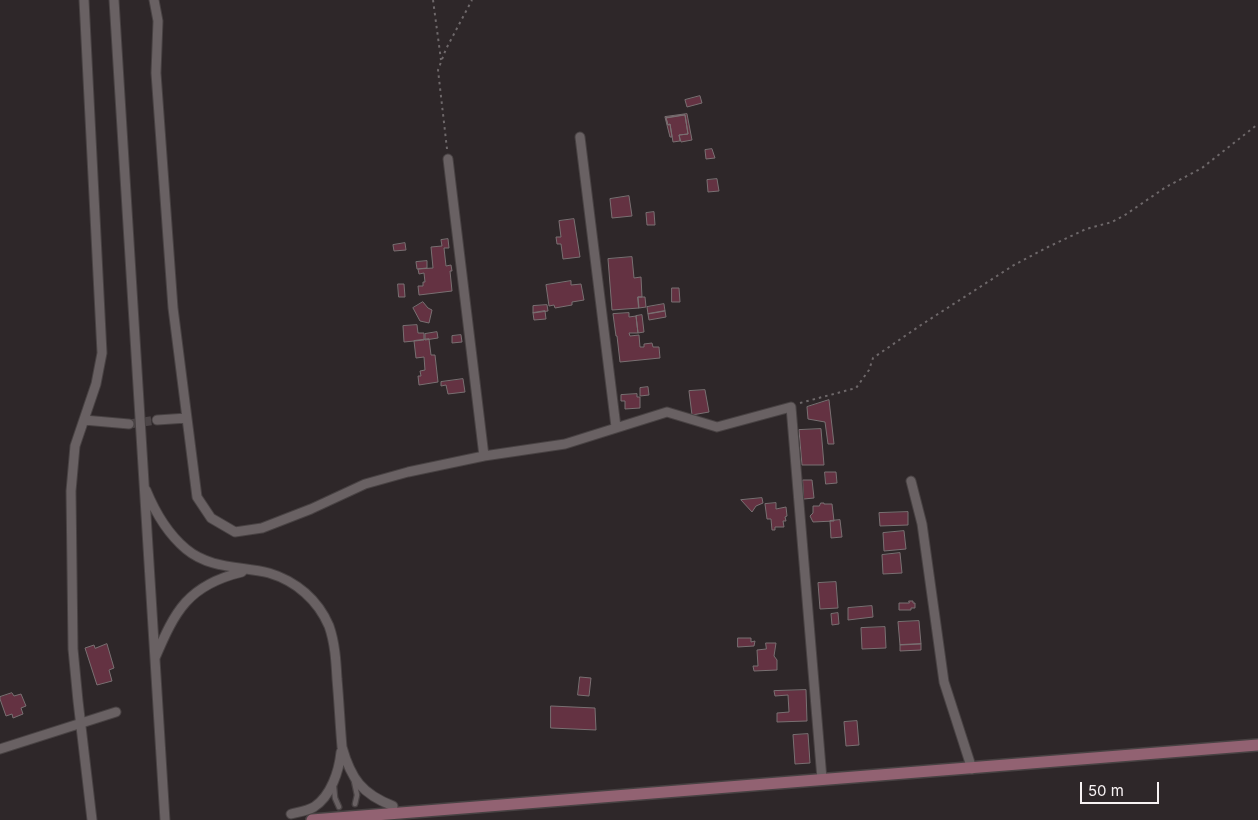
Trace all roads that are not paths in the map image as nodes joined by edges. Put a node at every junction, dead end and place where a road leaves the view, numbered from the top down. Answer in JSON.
{"nodes":[{"id":1,"x":84,"y":0,"type":"edge"},
{"id":2,"x":114,"y":0,"type":"edge"},
{"id":3,"x":154,"y":0,"type":"edge"},
{"id":4,"x":580,"y":137,"type":"dead end"},
{"id":5,"x":448,"y":159,"type":"road end"},
{"id":6,"x":187,"y":418,"type":"junction"},
{"id":7,"x":84,"y":420,"type":"junction"},
{"id":8,"x":157,"y":420,"type":"tunnel mouth"},
{"id":9,"x":129,"y":424,"type":"tunnel mouth"},
{"id":10,"x":616,"y":427,"type":"junction"},
{"id":11,"x":484,"y":456,"type":"junction"},
{"id":12,"x":911,"y":481,"type":"dead end"},
{"id":13,"x":143,"y":483,"type":"junction"},
{"id":14,"x":249,"y":570,"type":"junction"},
{"id":15,"x":154,"y":661,"type":"junction"},
{"id":16,"x":116,"y":712,"type":"dead end"},
{"id":17,"x":81,"y":723,"type":"junction"},
{"id":18,"x":1258,"y":745,"type":"edge"},
{"id":19,"x":342,"y":747,"type":"junction"},
{"id":20,"x":0,"y":749,"type":"edge"},
{"id":21,"x":972,"y":769,"type":"junction"},
{"id":22,"x":351,"y":772,"type":"junction"},
{"id":23,"x":335,"y":778,"type":"junction"},
{"id":24,"x":822,"y":779,"type":"junction"},
{"id":25,"x":355,"y":804,"type":"dead end"},
{"id":26,"x":393,"y":806,"type":"dead end"},
{"id":27,"x":339,"y":807,"type":"dead end"},
{"id":28,"x":291,"y":814,"type":"dead end"},
{"id":29,"x":92,"y":820,"type":"edge"},
{"id":30,"x":165,"y":820,"type":"edge"},
{"id":31,"x":312,"y":820,"type":"edge"}],
"edges":[{"from":1,"to":7,"type":"street"},
{"from":2,"to":13,"type":"street"},
{"from":3,"to":6,"type":"street"},
{"from":4,"to":10,"type":"street"},
{"from":5,"to":11,"type":"street"},
{"from":6,"to":8,"type":"street"},
{"from":6,"to":11,"type":"street"},
{"from":7,"to":9,"type":"street"},
{"from":7,"to":17,"type":"street"},
{"from":10,"to":11,"type":"street"},
{"from":10,"to":24,"type":"street"},
{"from":12,"to":21,"type":"street"},
{"from":13,"to":14,"type":"street"},
{"from":13,"to":15,"type":"street"},
{"from":14,"to":15,"type":"street"},
{"from":14,"to":19,"type":"street"},
{"from":15,"to":30,"type":"street"},
{"from":16,"to":17,"type":"street"},
{"from":17,"to":20,"type":"street"},
{"from":17,"to":29,"type":"street"},
{"from":18,"to":21,"type":"main road"},
{"from":19,"to":22,"type":"street"},
{"from":19,"to":23,"type":"street"},
{"from":21,"to":24,"type":"main road"},
{"from":22,"to":25,"type":"lane"},
{"from":22,"to":26,"type":"street"},
{"from":23,"to":27,"type":"lane"},
{"from":23,"to":28,"type":"street"},
{"from":24,"to":31,"type":"main road"}]}
